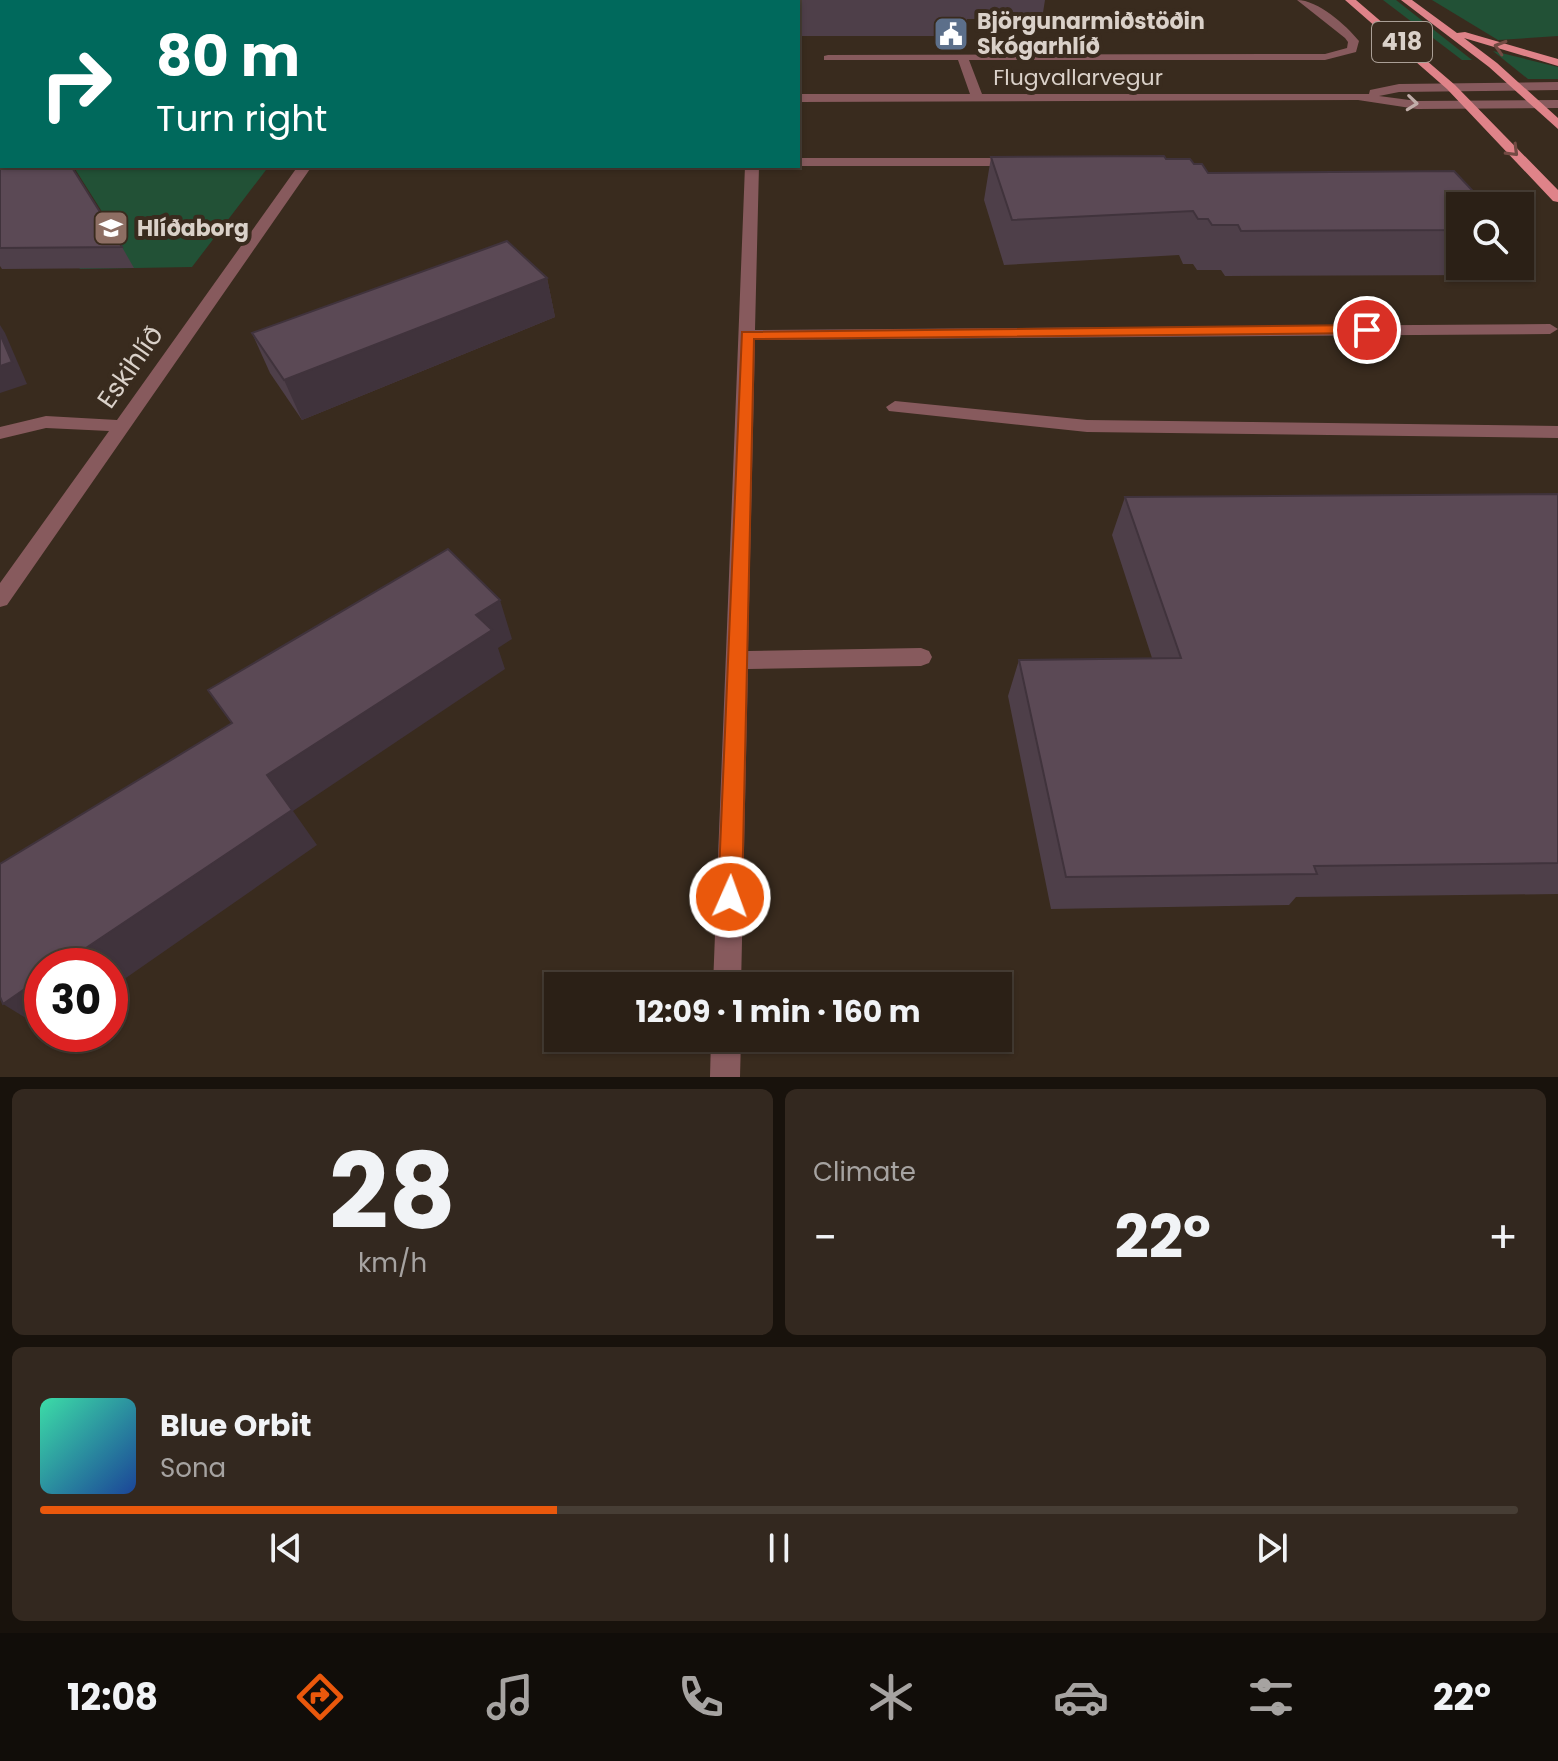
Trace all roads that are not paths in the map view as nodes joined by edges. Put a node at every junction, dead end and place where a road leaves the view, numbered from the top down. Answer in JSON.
{"nodes":[{"id":1,"x":1302,"y":0,"type":"edge"},
{"id":2,"x":1350,"y":0,"type":"edge"},
{"id":3,"x":1406,"y":0,"type":"edge"},
{"id":4,"x":1443,"y":27,"type":"junction"},
{"id":5,"x":962,"y":57,"type":"junction"},
{"id":6,"x":828,"y":58,"type":"dead end"},
{"id":7,"x":1558,"y":63,"type":"edge"},
{"id":8,"x":1558,"y":86,"type":"edge"},
{"id":9,"x":1451,"y":87,"type":"junction"},
{"id":10,"x":1517,"y":87,"type":"junction"},
{"id":11,"x":1358,"y":96,"type":"junction"},
{"id":12,"x":977,"y":97,"type":"junction"},
{"id":13,"x":800,"y":98,"type":"edge"},
{"id":14,"x":1467,"y":104,"type":"junction"},
{"id":15,"x":1537,"y":104,"type":"junction"},
{"id":16,"x":1558,"y":104,"type":"edge"},
{"id":17,"x":1558,"y":125,"type":"edge"},
{"id":18,"x":800,"y":162,"type":"edge"},
{"id":19,"x":1026,"y":162,"type":"edge"},
{"id":20,"x":304,"y":168,"type":"edge"},
{"id":21,"x":752,"y":168,"type":"edge"},
{"id":22,"x":1558,"y":198,"type":"edge"},
{"id":23,"x":1550,"y":329,"type":"dead end"},
{"id":24,"x":747,"y":335,"type":"junction"},
{"id":25,"x":895,"y":407,"type":"dead end"},
{"id":26,"x":120,"y":426,"type":"junction"},
{"id":27,"x":1558,"y":432,"type":"edge"},
{"id":28,"x":0,"y":433,"type":"edge"},
{"id":29,"x":0,"y":599,"type":"edge"},
{"id":30,"x":921,"y":657,"type":"dead end"},
{"id":31,"x":737,"y":660,"type":"junction"},
{"id":32,"x":727,"y":972,"type":"edge"},
{"id":33,"x":726,"y":1052,"type":"edge"},
{"id":34,"x":725,"y":1077,"type":"edge"}],
"edges":[{"from":1,"to":5,"type":"street"},
{"from":2,"to":9,"type":"main road","number":"418"},
{"from":3,"to":4,"type":"main road","number":"418"},
{"from":7,"to":4,"type":"main road","one_way":true},
{"from":4,"to":10,"type":"main road","number":"418"},
{"from":5,"to":6,"type":"street"},
{"from":5,"to":12,"type":"street"},
{"from":8,"to":10,"type":"street","name":"Flugvallarvegur"},
{"from":9,"to":10,"type":"street","name":"Flugvallarvegur"},
{"from":9,"to":11,"type":"street","name":"Flugvallarvegur"},
{"from":9,"to":14,"type":"main road","number":"418"},
{"from":10,"to":15,"type":"main road","number":"418"},
{"from":11,"to":12,"type":"street","name":"Flugvallarvegur"},
{"from":11,"to":14,"type":"street","name":"Flugvallarvegur","one_way":true},
{"from":12,"to":13,"type":"street","name":"Flugvallarvegur"},
{"from":14,"to":15,"type":"street","name":"Flugvallarvegur"},
{"from":14,"to":22,"type":"main road","number":"418","one_way":true},
{"from":15,"to":16,"type":"street","name":"Flugvallarvegur"},
{"from":15,"to":17,"type":"main road","number":"418"},
{"from":18,"to":19,"type":"street"},
{"from":20,"to":26,"type":"street","name":"Eskihlíð"},
{"from":21,"to":24,"type":"street"},
{"from":23,"to":24,"type":"street"},
{"from":24,"to":31,"type":"street"},
{"from":25,"to":27,"type":"street"},
{"from":26,"to":28,"type":"street"},
{"from":26,"to":29,"type":"street","name":"Eskihlíð"},
{"from":30,"to":31,"type":"street"},
{"from":31,"to":32,"type":"street"},
{"from":33,"to":34,"type":"street"}]}
